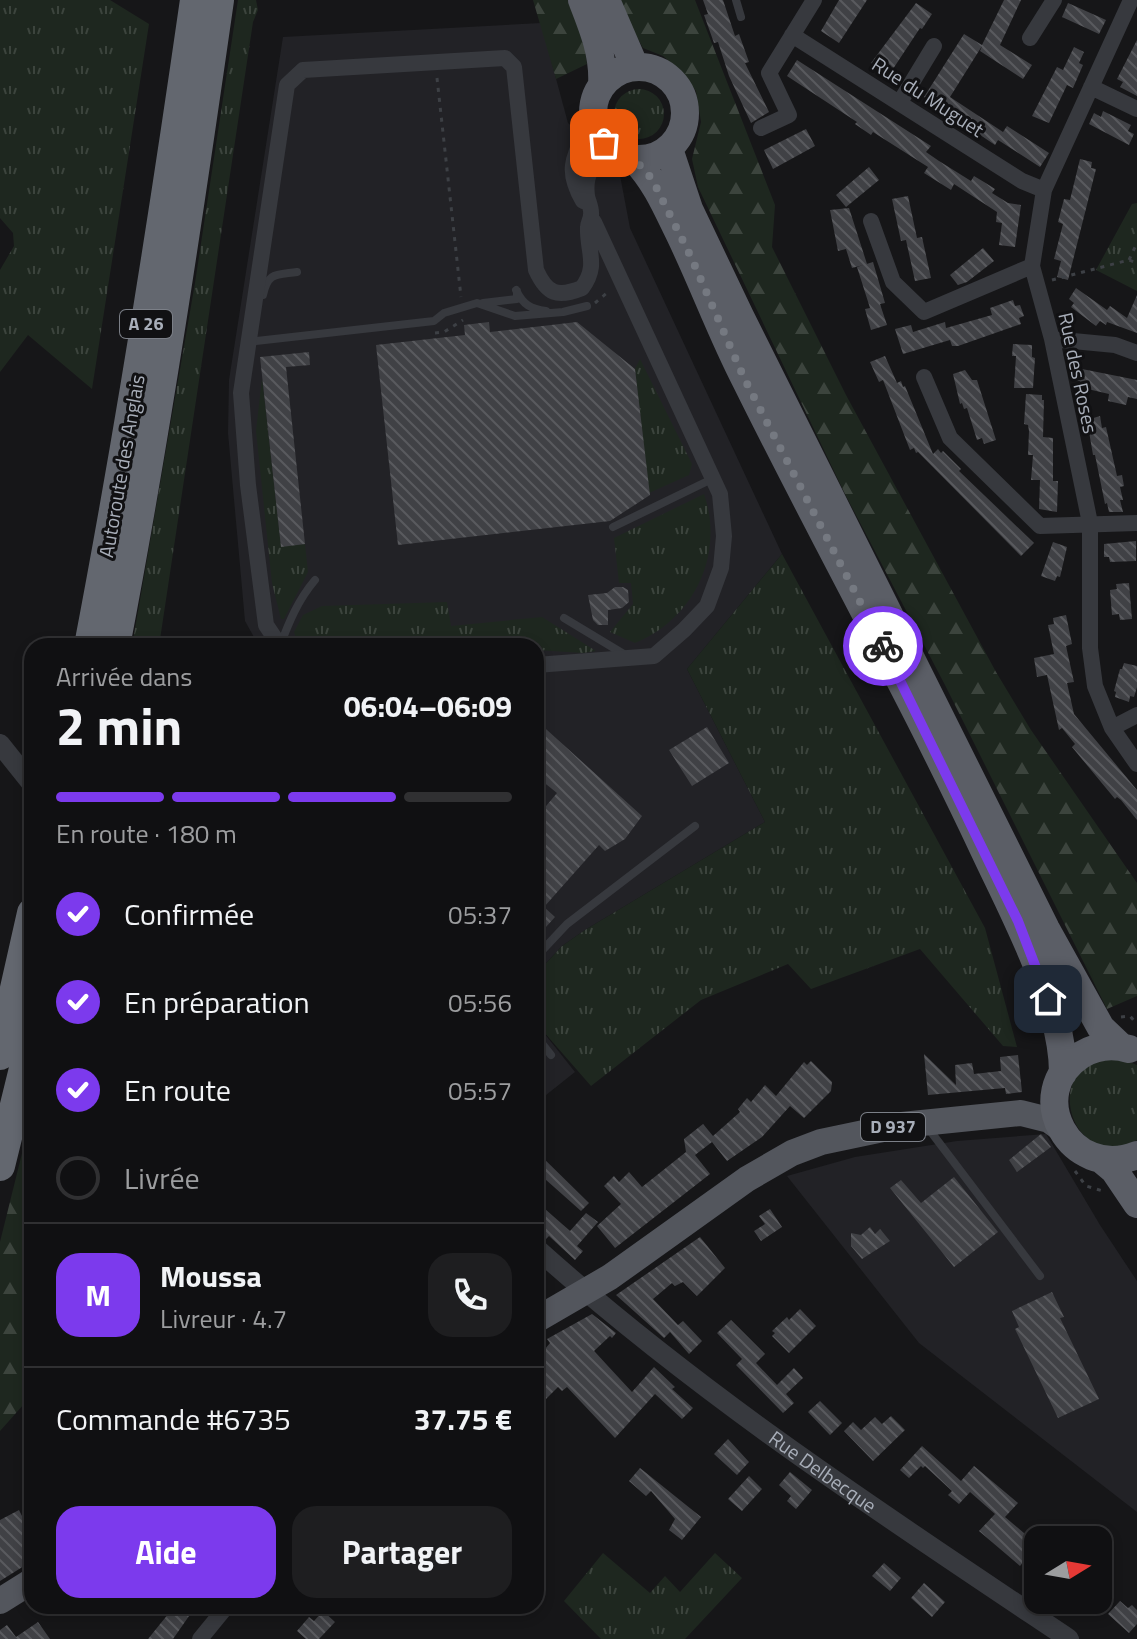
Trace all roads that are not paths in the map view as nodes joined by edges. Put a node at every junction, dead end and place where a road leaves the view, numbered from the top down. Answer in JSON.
{"nodes":[{"id":1,"x":195,"y":0,"type":"edge"},
{"id":2,"x":219,"y":0,"type":"edge"},
{"id":3,"x":582,"y":0,"type":"edge"},
{"id":4,"x":606,"y":0,"type":"edge"},
{"id":5,"x":736,"y":0,"type":"edge"},
{"id":6,"x":814,"y":0,"type":"edge"},
{"id":7,"x":1054,"y":0,"type":"edge"},
{"id":8,"x":1125,"y":1,"type":"edge"},
{"id":9,"x":741,"y":17,"type":"dead end"},
{"id":10,"x":792,"y":35,"type":"junction"},
{"id":11,"x":1030,"y":38,"type":"dead end"},
{"id":12,"x":934,"y":46,"type":"dead end"},
{"id":13,"x":635,"y":67,"type":"junction"},
{"id":14,"x":602,"y":85,"type":"junction"},
{"id":15,"x":1091,"y":87,"type":"junction"},
{"id":16,"x":900,"y":102,"type":"junction"},
{"id":17,"x":1137,"y":109,"type":"edge"},
{"id":18,"x":593,"y":116,"type":"junction"},
{"id":19,"x":761,"y":128,"type":"dead end"},
{"id":20,"x":669,"y":149,"type":"junction"},
{"id":21,"x":625,"y":156,"type":"junction"},
{"id":22,"x":1044,"y":190,"type":"junction"},
{"id":23,"x":592,"y":216,"type":"junction"},
{"id":24,"x":871,"y":221,"type":"dead end"},
{"id":25,"x":1032,"y":266,"type":"junction"},
{"id":26,"x":297,"y":272,"type":"dead end"},
{"id":27,"x":477,"y":303,"type":"junction"},
{"id":28,"x":588,"y":307,"type":"road end"},
{"id":29,"x":563,"y":312,"type":"junction"},
{"id":30,"x":1052,"y":339,"type":"junction"},
{"id":31,"x":248,"y":342,"type":"junction"},
{"id":32,"x":1137,"y":353,"type":"edge"},
{"id":33,"x":924,"y":377,"type":"dead end"},
{"id":34,"x":713,"y":478,"type":"junction"},
{"id":35,"x":1090,"y":523,"type":"junction"},
{"id":36,"x":1137,"y":523,"type":"edge"},
{"id":37,"x":613,"y":527,"type":"dead end"},
{"id":38,"x":315,"y":580,"type":"dead end"},
{"id":39,"x":564,"y":618,"type":"dead end"},
{"id":40,"x":91,"y":638,"type":"edge"},
{"id":41,"x":116,"y":638,"type":"edge"},
{"id":42,"x":275,"y":638,"type":"edge"},
{"id":43,"x":283,"y":638,"type":"edge"},
{"id":44,"x":631,"y":659,"type":"junction"},
{"id":45,"x":544,"y":664,"type":"edge"},
{"id":46,"x":1137,"y":715,"type":"edge"},
{"id":47,"x":1112,"y":728,"type":"junction"},
{"id":48,"x":0,"y":744,"type":"edge"},
{"id":49,"x":1137,"y":764,"type":"edge"},
{"id":50,"x":24,"y":773,"type":"edge"},
{"id":51,"x":695,"y":826,"type":"dead end"},
{"id":52,"x":24,"y":948,"type":"edge"},
{"id":53,"x":544,"y":948,"type":"edge"},
{"id":54,"x":1127,"y":1036,"type":"edge"},
{"id":55,"x":544,"y":1046,"type":"edge"},
{"id":56,"x":0,"y":1055,"type":"edge"},
{"id":57,"x":551,"y":1055,"type":"dead end"},
{"id":58,"x":24,"y":1068,"type":"edge"},
{"id":59,"x":1059,"y":1082,"type":"junction"},
{"id":60,"x":1021,"y":1113,"type":"junction"},
{"id":61,"x":925,"y":1124,"type":"junction"},
{"id":62,"x":1060,"y":1128,"type":"junction"},
{"id":63,"x":1137,"y":1155,"type":"edge"},
{"id":64,"x":1102,"y":1160,"type":"junction"},
{"id":65,"x":0,"y":1166,"type":"edge"},
{"id":66,"x":1126,"y":1196,"type":"edge"},
{"id":67,"x":544,"y":1255,"type":"edge"},
{"id":68,"x":1040,"y":1276,"type":"dead end"},
{"id":69,"x":588,"y":1291,"type":"junction"},
{"id":70,"x":544,"y":1316,"type":"edge"},
{"id":71,"x":24,"y":1586,"type":"edge"},
{"id":72,"x":0,"y":1601,"type":"edge"},
{"id":73,"x":220,"y":1614,"type":"edge"},
{"id":74,"x":200,"y":1639,"type":"edge"},
{"id":75,"x":1069,"y":1639,"type":"edge"}],
"edges":[{"from":1,"to":40,"type":"highway","name":"Autoroute des Anglais","number":"A 26"},
{"from":2,"to":41,"type":"highway","name":"Autoroute des Anglais","number":"A 26"},
{"from":3,"to":14,"type":"highway"},
{"from":4,"to":13,"type":"highway"},
{"from":5,"to":9,"type":"lane"},
{"from":6,"to":10,"type":"street"},
{"from":7,"to":11,"type":"street"},
{"from":8,"to":15,"type":"street","name":"Rue des Roses"},
{"from":10,"to":16,"type":"street","name":"Rue du Muguet"},
{"from":10,"to":19,"type":"street"},
{"from":12,"to":16,"type":"street"},
{"from":13,"to":14,"type":"highway"},
{"from":13,"to":20,"type":"highway"},
{"from":14,"to":18,"type":"highway"},
{"from":15,"to":17,"type":"street"},
{"from":15,"to":22,"type":"street","name":"Rue des Roses"},
{"from":16,"to":22,"type":"street","name":"Rue du Muguet"},
{"from":18,"to":21,"type":"highway"},
{"from":18,"to":23,"type":"street"},
{"from":20,"to":21,"type":"highway"},
{"from":20,"to":54,"type":"highway"},
{"from":21,"to":23,"type":"street"},
{"from":21,"to":59,"type":"highway"},
{"from":22,"to":25,"type":"street","name":"Rue des Roses"},
{"from":23,"to":31,"type":"street"},
{"from":23,"to":34,"type":"street"},
{"from":24,"to":25,"type":"street"},
{"from":25,"to":30,"type":"street","name":"Rue des Roses"},
{"from":26,"to":31,"type":"lane"},
{"from":27,"to":29,"type":"lane"},
{"from":27,"to":29,"type":"lane"},
{"from":27,"to":31,"type":"lane"},
{"from":28,"to":29,"type":"lane"},
{"from":30,"to":32,"type":"street"},
{"from":30,"to":35,"type":"street","name":"Rue des Roses"},
{"from":31,"to":42,"type":"street"},
{"from":33,"to":35,"type":"street"},
{"from":34,"to":37,"type":"lane"},
{"from":34,"to":44,"type":"street"},
{"from":35,"to":36,"type":"street"},
{"from":35,"to":47,"type":"street","name":"Rue des Roses"},
{"from":38,"to":43,"type":"lane"},
{"from":39,"to":44,"type":"lane"},
{"from":44,"to":45,"type":"street"},
{"from":46,"to":47,"type":"street"},
{"from":47,"to":49,"type":"street","name":"Rue des Roses"},
{"from":48,"to":50,"type":"street"},
{"from":51,"to":53,"type":"lane"},
{"from":52,"to":56,"type":"highway"},
{"from":54,"to":59,"type":"highway"},
{"from":55,"to":57,"type":"lane"},
{"from":58,"to":65,"type":"highway"},
{"from":59,"to":60,"type":"main road","number":"D 937"},
{"from":59,"to":62,"type":"highway"},
{"from":60,"to":61,"type":"main road","number":"D 937"},
{"from":60,"to":62,"type":"main road","number":"D 937"},
{"from":61,"to":68,"type":"lane"},
{"from":61,"to":69,"type":"main road","number":"D 937"},
{"from":62,"to":64,"type":"highway"},
{"from":63,"to":64,"type":"highway"},
{"from":64,"to":66,"type":"highway"},
{"from":67,"to":69,"type":"street","name":"Rue Delbecque"},
{"from":69,"to":70,"type":"main road","number":"D 937"},
{"from":69,"to":75,"type":"street","name":"Rue Delbecque"},
{"from":71,"to":72,"type":"main road"},
{"from":73,"to":74,"type":"street"}]}
